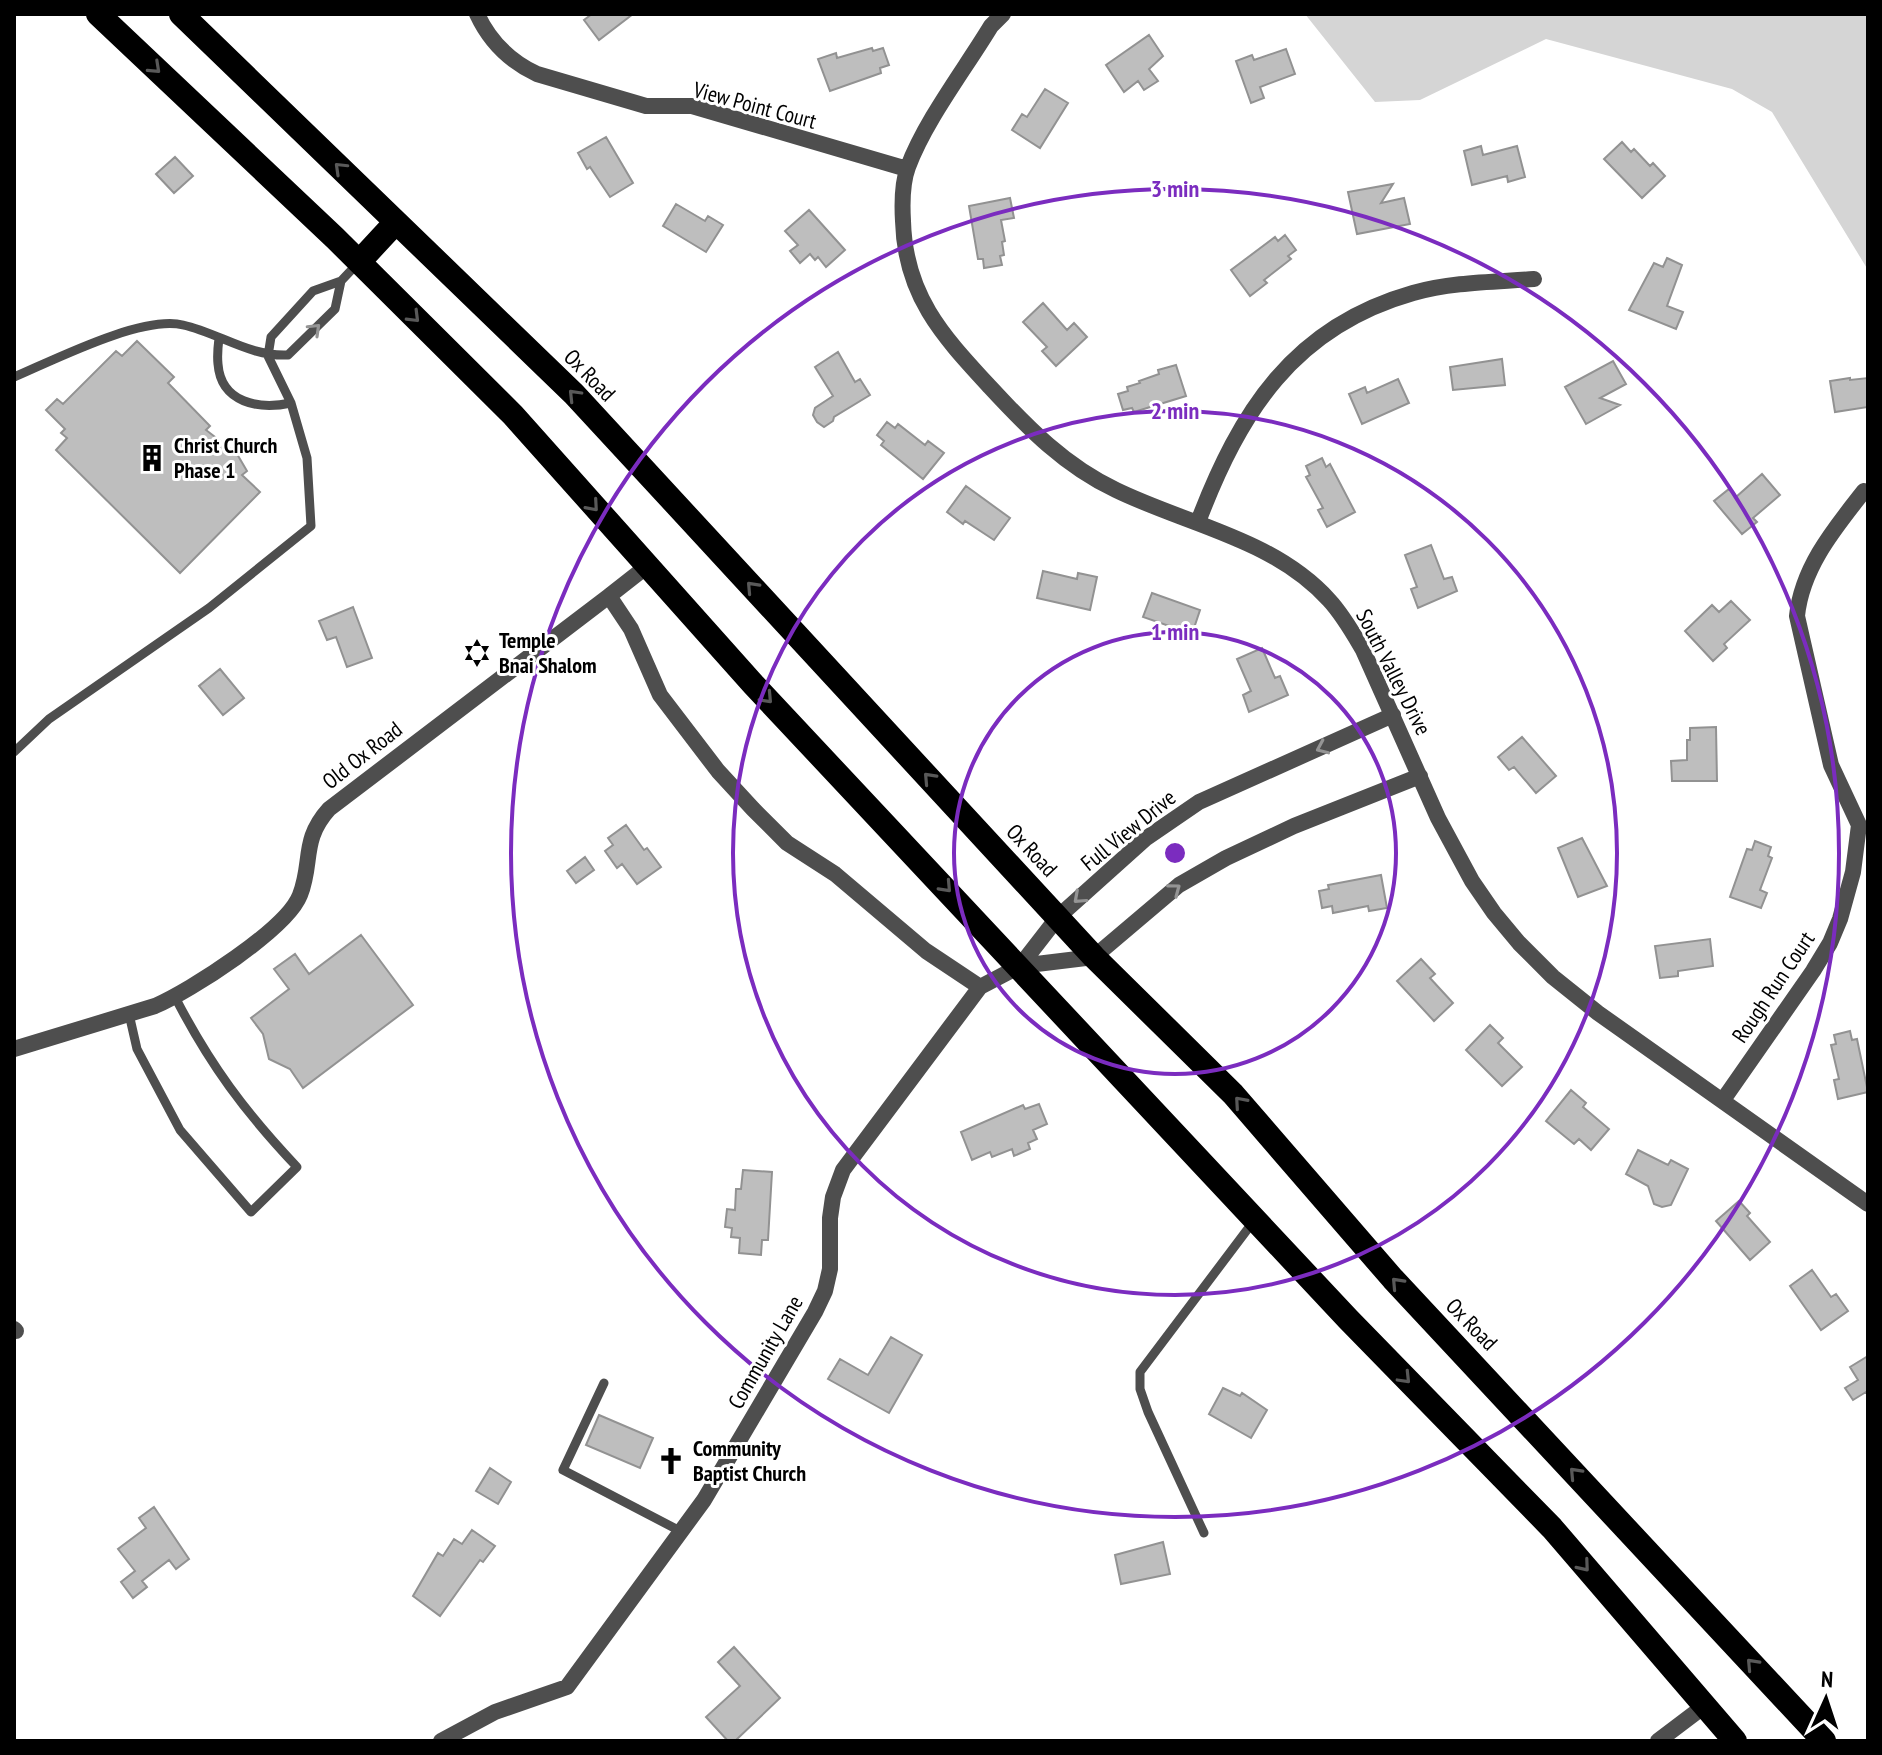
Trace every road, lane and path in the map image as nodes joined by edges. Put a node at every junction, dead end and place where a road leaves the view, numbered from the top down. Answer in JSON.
{"nodes":[{"id":1,"x":98,"y":14,"type":"edge"},
{"id":2,"x":181,"y":14,"type":"edge"},
{"id":3,"x":477,"y":14,"type":"edge"},
{"id":4,"x":1003,"y":14,"type":"edge"},
{"id":5,"x":907,"y":169,"type":"junction"},
{"id":6,"x":396,"y":222,"type":"junction"},
{"id":7,"x":359,"y":262,"type":"junction"},
{"id":8,"x":1534,"y":279,"type":"dead end"},
{"id":9,"x":341,"y":281,"type":"junction"},
{"id":10,"x":219,"y":338,"type":"junction"},
{"id":11,"x":268,"y":356,"type":"junction"},
{"id":12,"x":14,"y":377,"type":"edge"},
{"id":13,"x":291,"y":403,"type":"junction"},
{"id":14,"x":1864,"y":491,"type":"dead end"},
{"id":15,"x":1198,"y":522,"type":"junction"},
{"id":16,"x":646,"y":567,"type":"junction"},
{"id":17,"x":609,"y":596,"type":"junction"},
{"id":18,"x":1393,"y":715,"type":"junction"},
{"id":19,"x":14,"y":752,"type":"edge"},
{"id":20,"x":1420,"y":776,"type":"junction"},
{"id":21,"x":1863,"y":837,"type":"edge"},
{"id":22,"x":1058,"y":917,"type":"junction"},
{"id":23,"x":1094,"y":957,"type":"junction"},
{"id":24,"x":1020,"y":966,"type":"junction"},
{"id":25,"x":980,"y":987,"type":"junction"},
{"id":26,"x":175,"y":997,"type":"junction"},
{"id":27,"x":129,"y":1014,"type":"junction"},
{"id":28,"x":14,"y":1049,"type":"edge"},
{"id":29,"x":1723,"y":1100,"type":"junction"},
{"id":30,"x":1868,"y":1204,"type":"edge"},
{"id":31,"x":1255,"y":1219,"type":"junction"},
{"id":32,"x":604,"y":1383,"type":"dead end"},
{"id":33,"x":682,"y":1532,"type":"junction"},
{"id":34,"x":1204,"y":1533,"type":"dead end"},
{"id":35,"x":1703,"y":1707,"type":"junction"},
{"id":36,"x":441,"y":1741,"type":"edge"},
{"id":37,"x":1658,"y":1741,"type":"edge"},
{"id":38,"x":1735,"y":1741,"type":"edge"},
{"id":39,"x":1824,"y":1741,"type":"edge"}],
"edges":[{"from":1,"to":7,"type":"highway","one_way":true},
{"from":6,"to":2,"type":"highway","name":"Ox Road","one_way":true},
{"from":3,"to":5,"type":"street","name":"View Point Court"},
{"from":4,"to":5,"type":"street","name":"South Valley Drive"},
{"from":5,"to":15,"type":"street","name":"South Valley Drive"},
{"from":6,"to":7,"type":"highway"},
{"from":22,"to":6,"type":"highway","name":"Ox Road","one_way":true},
{"from":7,"to":9,"type":"lane"},
{"from":7,"to":16,"type":"highway","one_way":true},
{"from":8,"to":15,"type":"street"},
{"from":9,"to":11,"type":"lane"},
{"from":11,"to":9,"type":"lane","one_way":true},
{"from":10,"to":11,"type":"lane"},
{"from":10,"to":12,"type":"lane"},
{"from":10,"to":13,"type":"lane"},
{"from":11,"to":13,"type":"lane"},
{"from":13,"to":19,"type":"lane"},
{"from":14,"to":21,"type":"street","name":"Rough Run Court"},
{"from":15,"to":18,"type":"street","name":"South Valley Drive"},
{"from":16,"to":17,"type":"street","name":"Old Ox Road"},
{"from":16,"to":24,"type":"highway","one_way":true},
{"from":17,"to":25,"type":"street"},
{"from":17,"to":26,"type":"street","name":"Old Ox Road"},
{"from":18,"to":20,"type":"street","name":"South Valley Drive"},
{"from":18,"to":22,"type":"street","name":"Full View Drive","one_way":true},
{"from":23,"to":20,"type":"street","one_way":true},
{"from":20,"to":29,"type":"street","name":"South Valley Drive"},
{"from":21,"to":29,"type":"street","name":"Rough Run Court"},
{"from":22,"to":23,"type":"highway","name":"Ox Road"},
{"from":22,"to":24,"type":"street","name":"Full View Drive"},
{"from":23,"to":24,"type":"street"},
{"from":39,"to":23,"type":"highway","name":"Ox Road","one_way":true},
{"from":24,"to":25,"type":"street","name":"Community Lane"},
{"from":24,"to":31,"type":"highway"},
{"from":25,"to":33,"type":"street","name":"Community Lane"},
{"from":26,"to":27,"type":"street","name":"Old Ox Road"},
{"from":26,"to":27,"type":"lane"},
{"from":27,"to":28,"type":"street","name":"Old Ox Road"},
{"from":29,"to":30,"type":"street","name":"South Valley Drive"},
{"from":31,"to":34,"type":"lane"},
{"from":31,"to":35,"type":"highway","one_way":true},
{"from":32,"to":33,"type":"lane"},
{"from":33,"to":36,"type":"street","name":"Community Lane"},
{"from":35,"to":37,"type":"street"},
{"from":35,"to":38,"type":"highway"}]}
